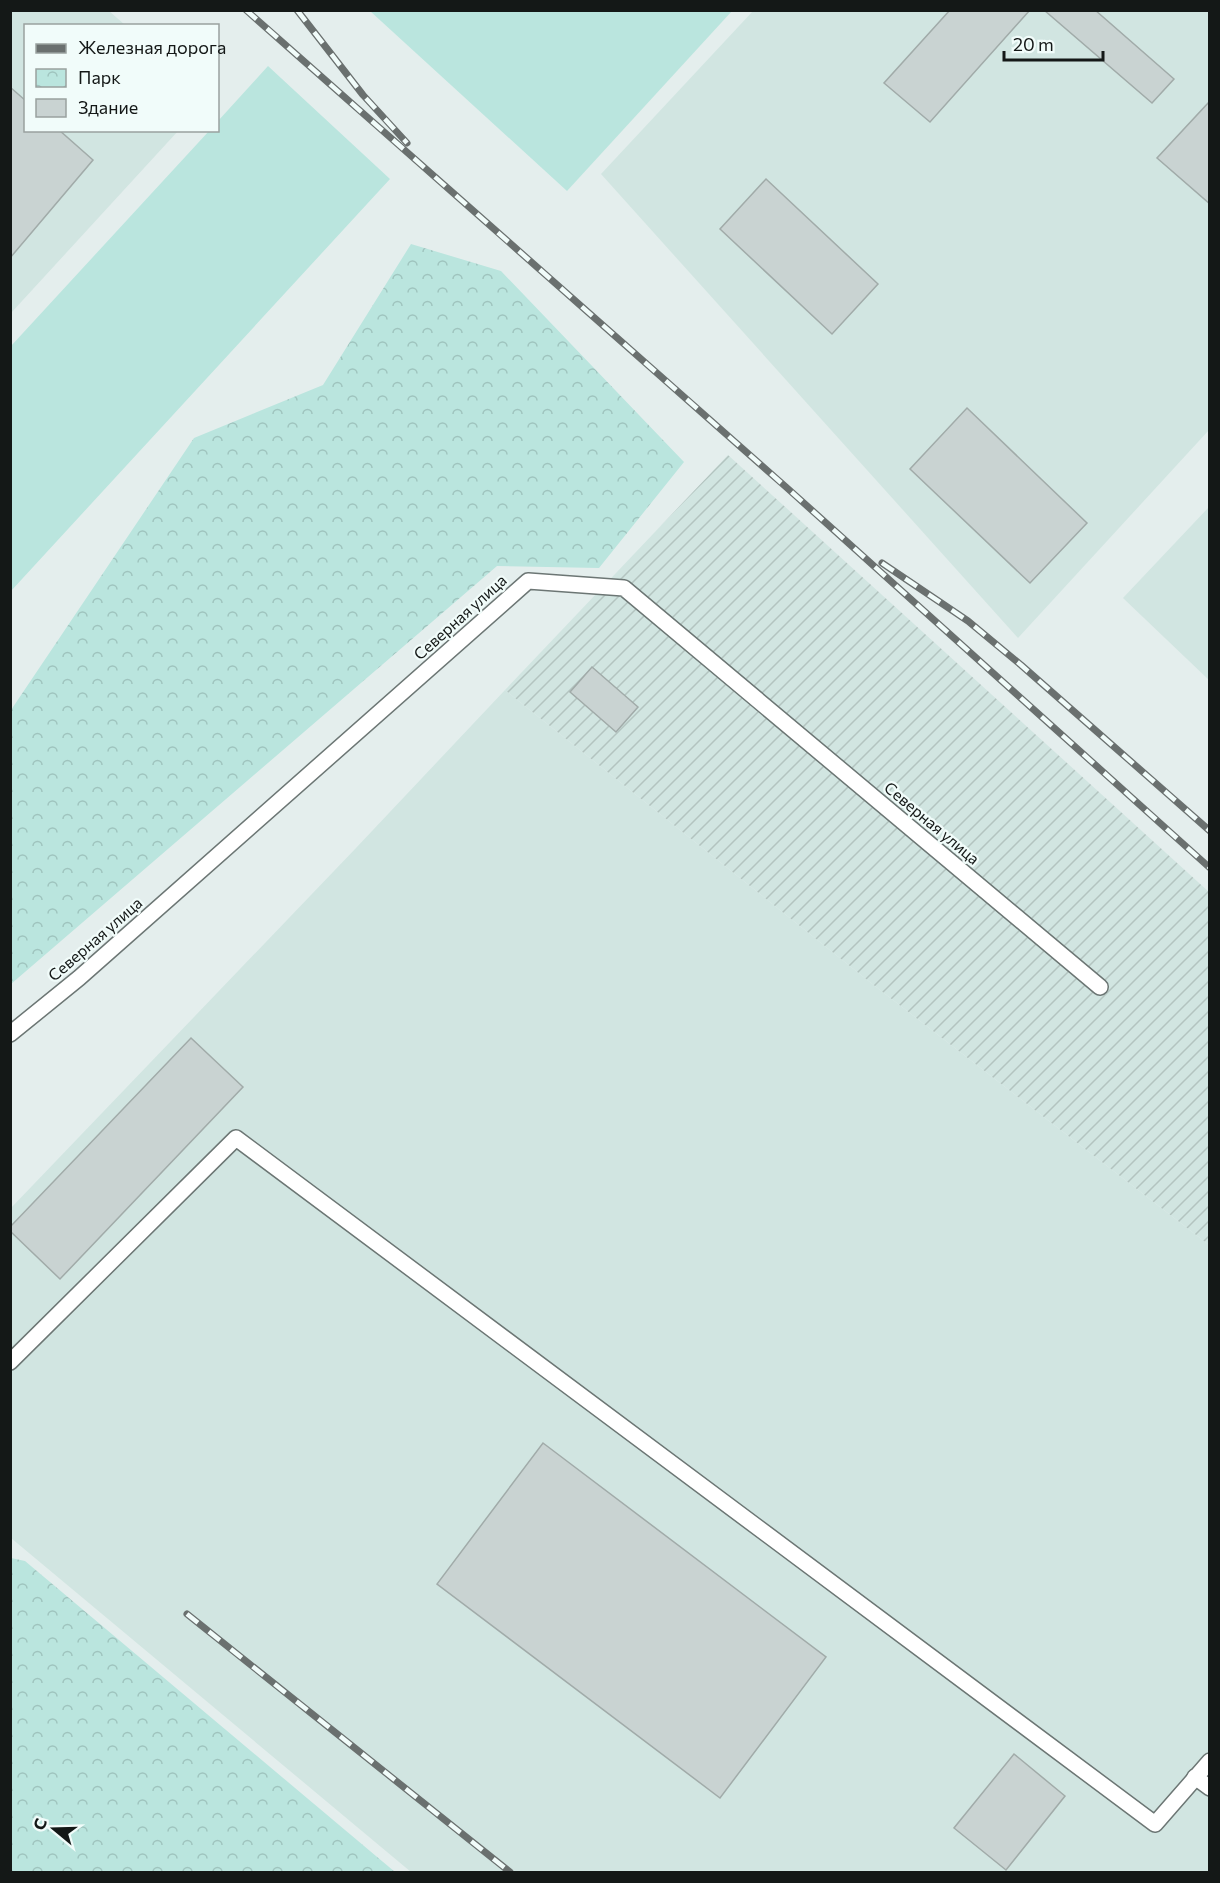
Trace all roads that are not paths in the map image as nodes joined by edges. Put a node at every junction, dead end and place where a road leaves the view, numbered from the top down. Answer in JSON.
{"nodes":[{"id":1,"x":1100,"y":987,"type":"dead end"},
{"id":2,"x":10,"y":1034,"type":"edge"},
{"id":3,"x":10,"y":1362,"type":"edge"},
{"id":4,"x":1209,"y":1761,"type":"edge"},
{"id":5,"x":1195,"y":1778,"type":"junction"},
{"id":6,"x":1209,"y":1788,"type":"edge"}],
"edges":[{"from":1,"to":2,"type":"lane","name":"Северная улица"},
{"from":3,"to":5,"type":"lane"},
{"from":4,"to":5,"type":"lane"},
{"from":5,"to":6,"type":"lane"}]}
